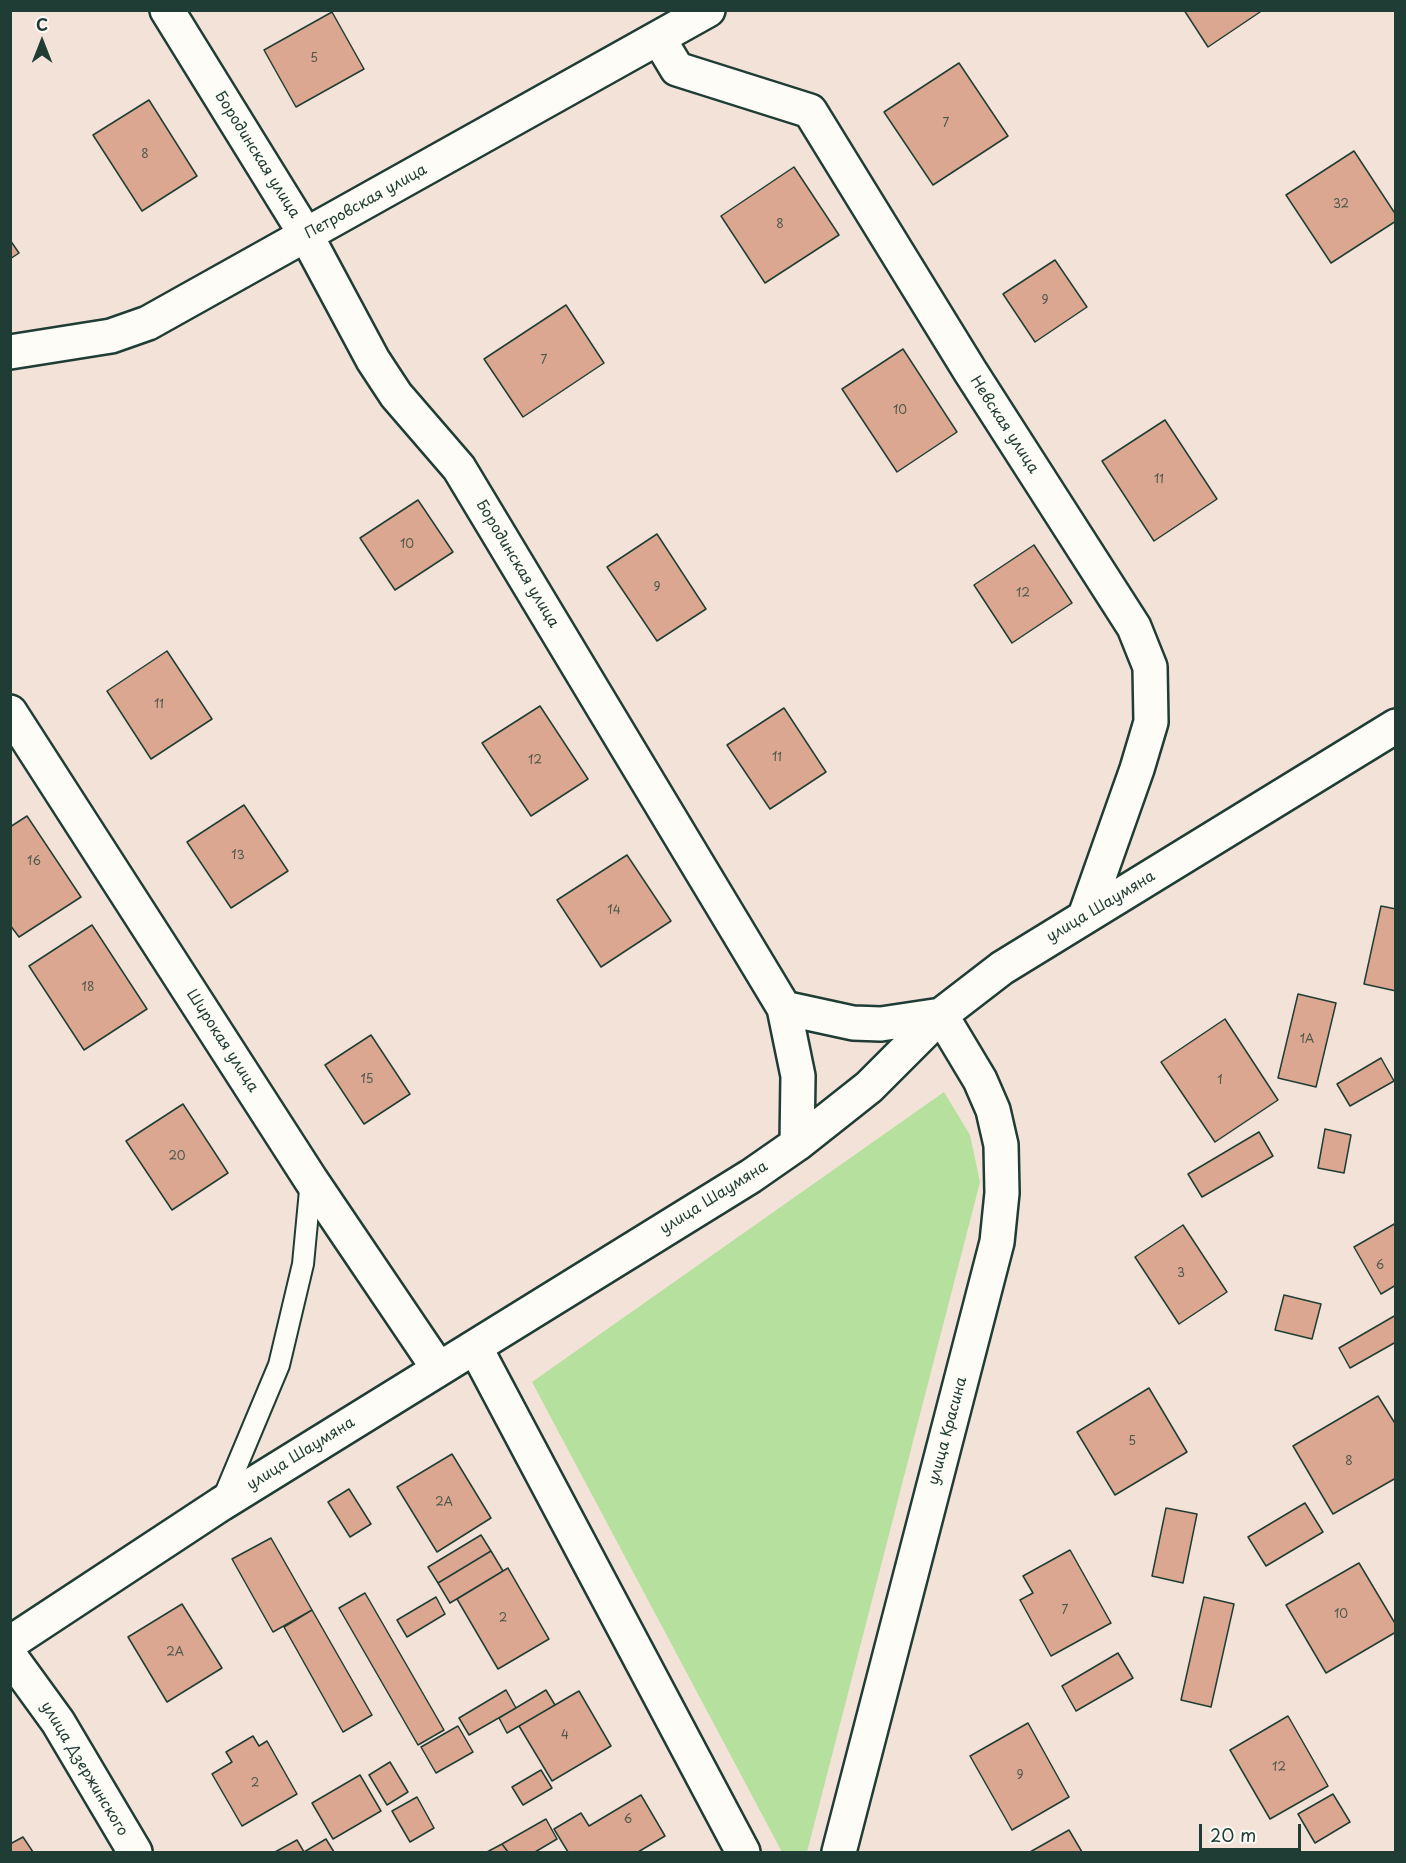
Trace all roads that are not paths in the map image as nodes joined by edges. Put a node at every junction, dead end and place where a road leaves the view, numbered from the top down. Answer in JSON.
{"nodes":[{"id":1,"x":167,"y":10,"type":"edge"},
{"id":2,"x":708,"y":10,"type":"edge"},
{"id":3,"x":659,"y":39,"type":"junction"},
{"id":4,"x":306,"y":235,"type":"junction"},
{"id":5,"x":10,"y":352,"type":"edge"},
{"id":6,"x":10,"y":712,"type":"edge"},
{"id":7,"x":1395,"y":726,"type":"edge"},
{"id":8,"x":1085,"y":916,"type":"junction"},
{"id":9,"x":784,"y":1008,"type":"junction"},
{"id":10,"x":941,"y":1016,"type":"junction"},
{"id":11,"x":797,"y":1144,"type":"junction"},
{"id":12,"x":311,"y":1180,"type":"junction"},
{"id":13,"x":475,"y":1347,"type":"junction"},
{"id":14,"x":438,"y":1368,"type":"junction"},
{"id":15,"x":221,"y":1504,"type":"junction"},
{"id":16,"x":10,"y":1643,"type":"edge"},
{"id":17,"x":10,"y":1656,"type":"edge"},
{"id":18,"x":135,"y":1852,"type":"edge"},
{"id":19,"x":743,"y":1852,"type":"edge"},
{"id":20,"x":839,"y":1852,"type":"edge"}],
"edges":[{"from":1,"to":4,"type":"street","name":"Бородинская улица"},
{"from":2,"to":3,"type":"street","name":"Петровская улица"},
{"from":3,"to":4,"type":"street","name":"Петровская улица"},
{"from":3,"to":8,"type":"street","name":"Невская улица"},
{"from":4,"to":5,"type":"street","name":"Петровская улица"},
{"from":4,"to":9,"type":"street","name":"Бородинская улица"},
{"from":6,"to":12,"type":"street","name":"Широкая улица"},
{"from":7,"to":8,"type":"street","name":"улица Шаумяна"},
{"from":8,"to":10,"type":"street","name":"улица Шаумяна"},
{"from":9,"to":10,"type":"street"},
{"from":9,"to":11,"type":"street","name":"Бородинская улица"},
{"from":10,"to":11,"type":"street","name":"улица Шаумяна"},
{"from":10,"to":20,"type":"street","name":"улица Красина"},
{"from":11,"to":13,"type":"street","name":"улица Шаумяна"},
{"from":12,"to":14,"type":"street","name":"Широкая улица"},
{"from":12,"to":15,"type":"lane"},
{"from":13,"to":14,"type":"street","name":"улица Шаумяна"},
{"from":13,"to":19,"type":"street"},
{"from":14,"to":15,"type":"street","name":"улица Шаумяна"},
{"from":15,"to":16,"type":"street","name":"улица Шаумяна"},
{"from":17,"to":18,"type":"street","name":"улица Дзержинского"}]}
